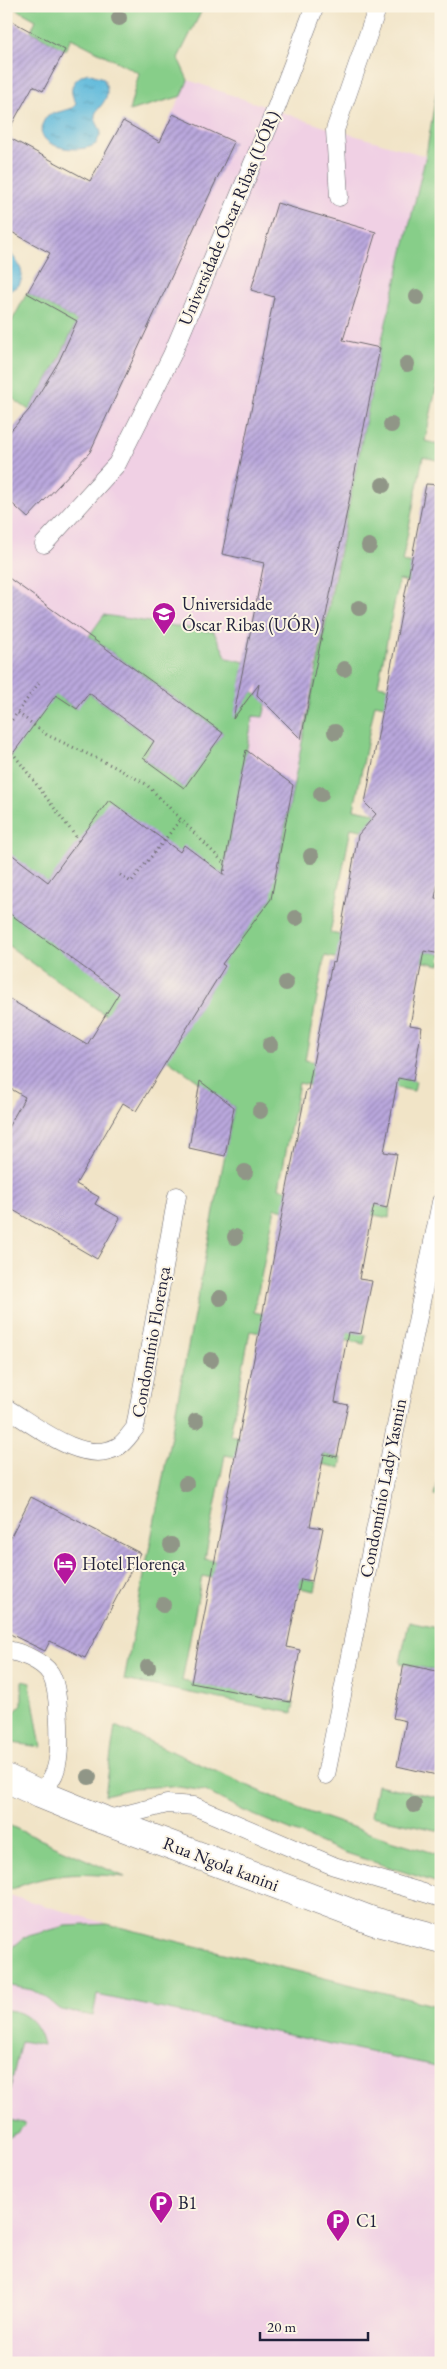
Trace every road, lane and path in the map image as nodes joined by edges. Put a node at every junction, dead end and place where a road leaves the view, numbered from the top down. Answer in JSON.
{"nodes":[{"id":1,"x":315,"y":6,"type":"edge"},
{"id":2,"x":378,"y":6,"type":"edge"},
{"id":3,"x":339,"y":198,"type":"dead end"},
{"id":4,"x":44,"y":544,"type":"dead end"},
{"id":5,"x":39,"y":682,"type":"dead end"},
{"id":6,"x":18,"y":712,"type":"junction"},
{"id":7,"x":6,"y":728,"type":"edge"},
{"id":8,"x":6,"y":744,"type":"edge"},
{"id":9,"x":181,"y":819,"type":"junction"},
{"id":10,"x":79,"y":841,"type":"dead end"},
{"id":11,"x":120,"y":874,"type":"dead end"},
{"id":12,"x":224,"y":875,"type":"dead end"},
{"id":13,"x":177,"y":1196,"type":"dead end"},
{"id":14,"x":441,"y":1202,"type":"edge"},
{"id":15,"x":6,"y":1408,"type":"edge"},
{"id":16,"x":6,"y":1650,"type":"edge"},
{"id":17,"x":326,"y":1774,"type":"dead end"},
{"id":18,"x":6,"y":1778,"type":"edge"},
{"id":19,"x":40,"y":1794,"type":"junction"},
{"id":20,"x":104,"y":1820,"type":"junction"},
{"id":21,"x":441,"y":1898,"type":"edge"},
{"id":22,"x":441,"y":1939,"type":"edge"}],
"edges":[{"from":1,"to":4,"type":"lane","name":"Universidade Óscar Ribas (UÓR)"},
{"from":2,"to":3,"type":"lane"},
{"from":5,"to":6,"type":"path"},
{"from":6,"to":7,"type":"path"},
{"from":6,"to":9,"type":"path"},
{"from":8,"to":10,"type":"path"},
{"from":9,"to":11,"type":"path"},
{"from":9,"to":12,"type":"path"},
{"from":13,"to":15,"type":"lane","name":"Condomínio Florença"},
{"from":14,"to":17,"type":"lane","name":"Condomínio Lady Yasmin"},
{"from":16,"to":19,"type":"lane"},
{"from":18,"to":19,"type":"main road","name":"Rua Ngola kanini"},
{"from":19,"to":20,"type":"main road","name":"Rua Ngola kanini"},
{"from":20,"to":21,"type":"lane"},
{"from":20,"to":22,"type":"main road","name":"Rua Ngola kanini"}]}
